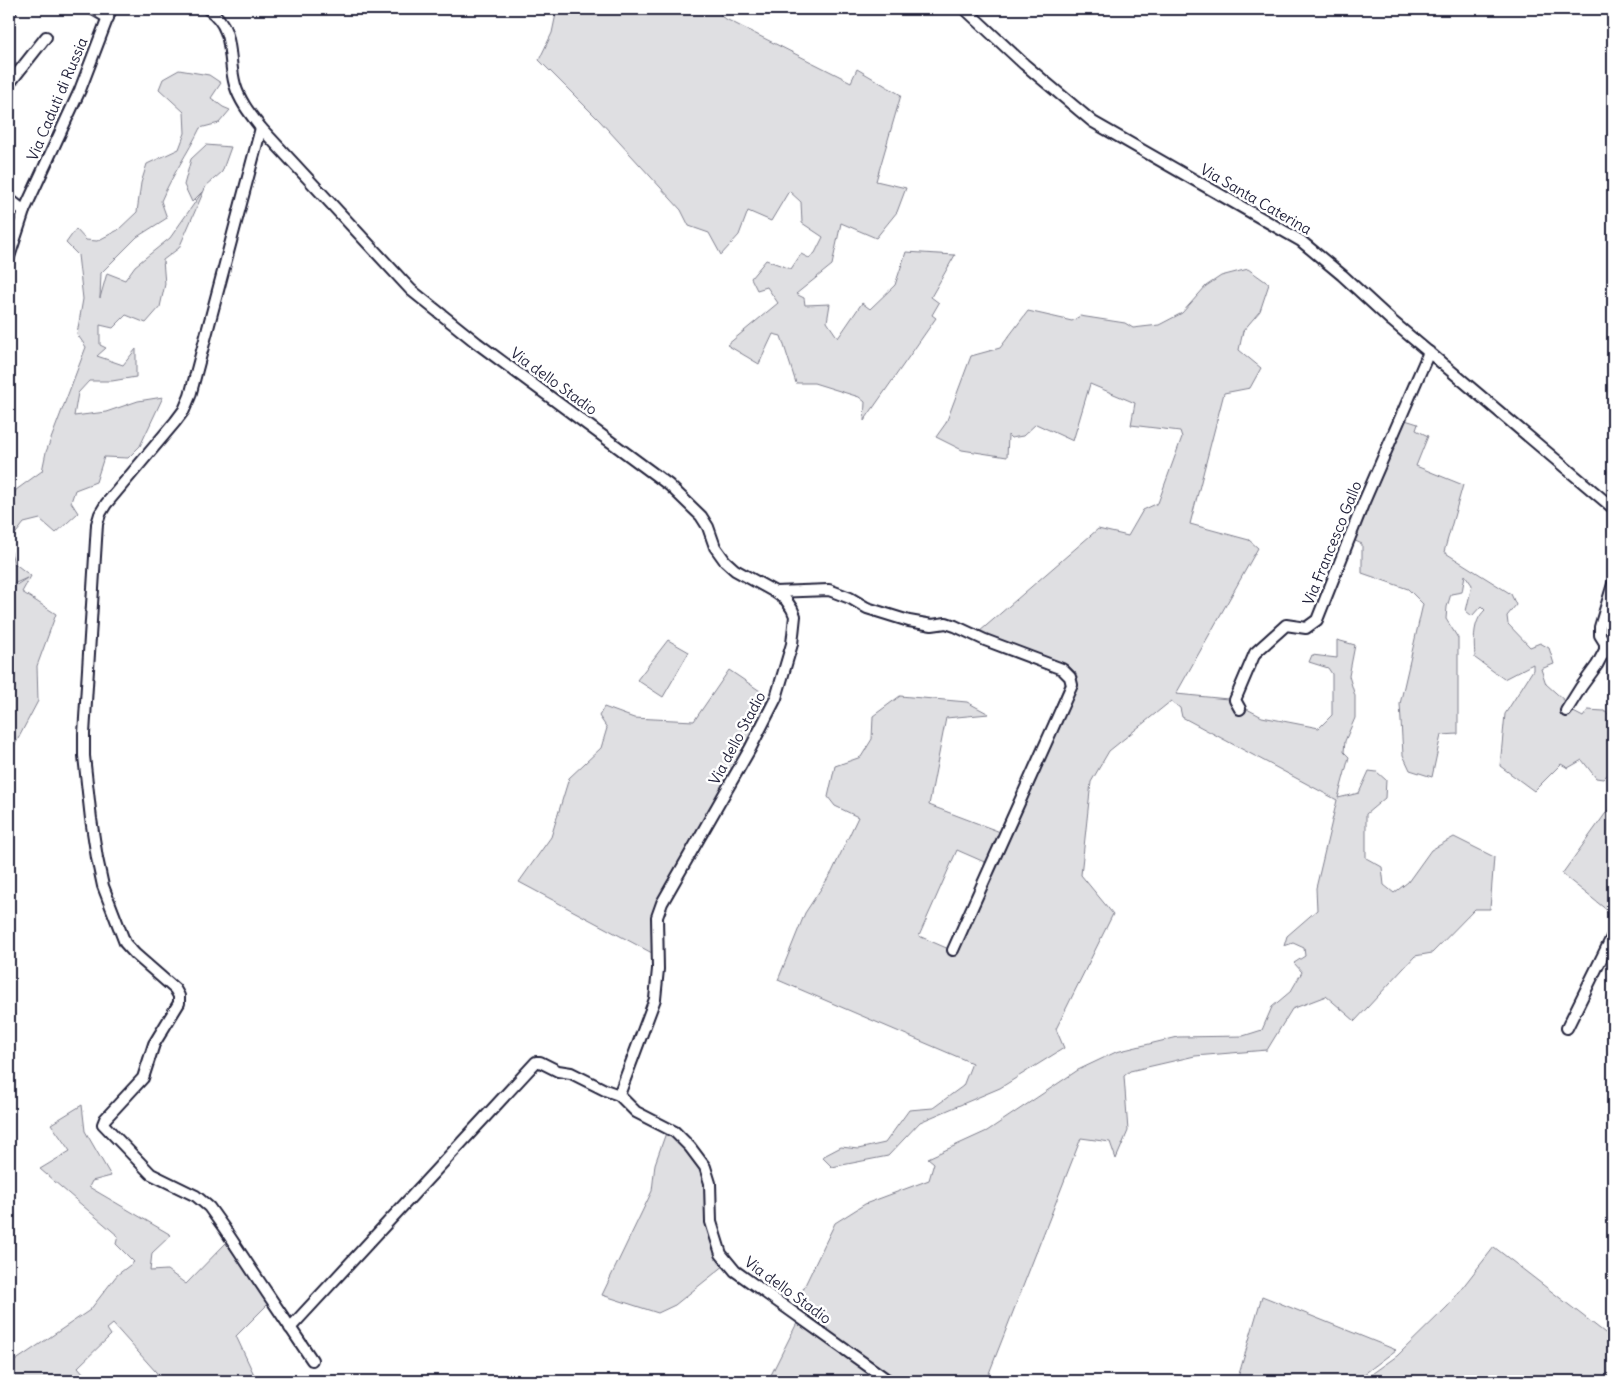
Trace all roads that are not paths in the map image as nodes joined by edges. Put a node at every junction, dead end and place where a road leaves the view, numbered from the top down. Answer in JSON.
{"nodes":[{"id":1,"x":11,"y":9,"type":"edge"},
{"id":2,"x":93,"y":9,"type":"edge"},
{"id":3,"x":208,"y":9,"type":"edge"},
{"id":4,"x":965,"y":9,"type":"edge"},
{"id":5,"x":9,"y":13,"type":"edge"},
{"id":6,"x":109,"y":14,"type":"edge"},
{"id":7,"x":46,"y":37,"type":"dead end"},
{"id":8,"x":9,"y":84,"type":"edge"},
{"id":9,"x":261,"y":128,"type":"junction"},
{"id":10,"x":9,"y":199,"type":"edge"},
{"id":11,"x":24,"y":211,"type":"junction"},
{"id":12,"x":9,"y":257,"type":"edge"},
{"id":13,"x":1429,"y":352,"type":"junction"},
{"id":14,"x":1613,"y":508,"type":"edge"},
{"id":15,"x":1613,"y":584,"type":"edge"},
{"id":16,"x":775,"y":592,"type":"junction"},
{"id":17,"x":1240,"y":709,"type":"dead end"},
{"id":18,"x":1566,"y":711,"type":"dead end"},
{"id":19,"x":1613,"y":935,"type":"edge"},
{"id":20,"x":953,"y":950,"type":"dead end"},
{"id":21,"x":1567,"y":1028,"type":"dead end"},
{"id":22,"x":619,"y":1095,"type":"junction"},
{"id":23,"x":290,"y":1328,"type":"junction"},
{"id":24,"x":312,"y":1360,"type":"dead end"},
{"id":25,"x":889,"y":1381,"type":"edge"}],
"edges":[{"from":1,"to":5,"type":"street"},
{"from":2,"to":6,"type":"street"},
{"from":3,"to":9,"type":"street","name":"Via dello Stadio"},
{"from":4,"to":13,"type":"street","name":"Via Santa Caterina"},
{"from":6,"to":11,"type":"street","name":"Via Caduti di Russia"},
{"from":7,"to":8,"type":"street"},
{"from":9,"to":16,"type":"street","name":"Via dello Stadio"},
{"from":9,"to":23,"type":"street"},
{"from":10,"to":11,"type":"street"},
{"from":11,"to":12,"type":"street","name":"Via Caduti di Russia"},
{"from":13,"to":14,"type":"street","name":"Via Santa Caterina"},
{"from":13,"to":17,"type":"street","name":"Via Francesco Gallo"},
{"from":15,"to":18,"type":"street"},
{"from":16,"to":20,"type":"street"},
{"from":16,"to":22,"type":"street","name":"Via dello Stadio"},
{"from":19,"to":21,"type":"street"},
{"from":22,"to":23,"type":"street"},
{"from":22,"to":25,"type":"street","name":"Via dello Stadio"},
{"from":23,"to":24,"type":"street"}]}
